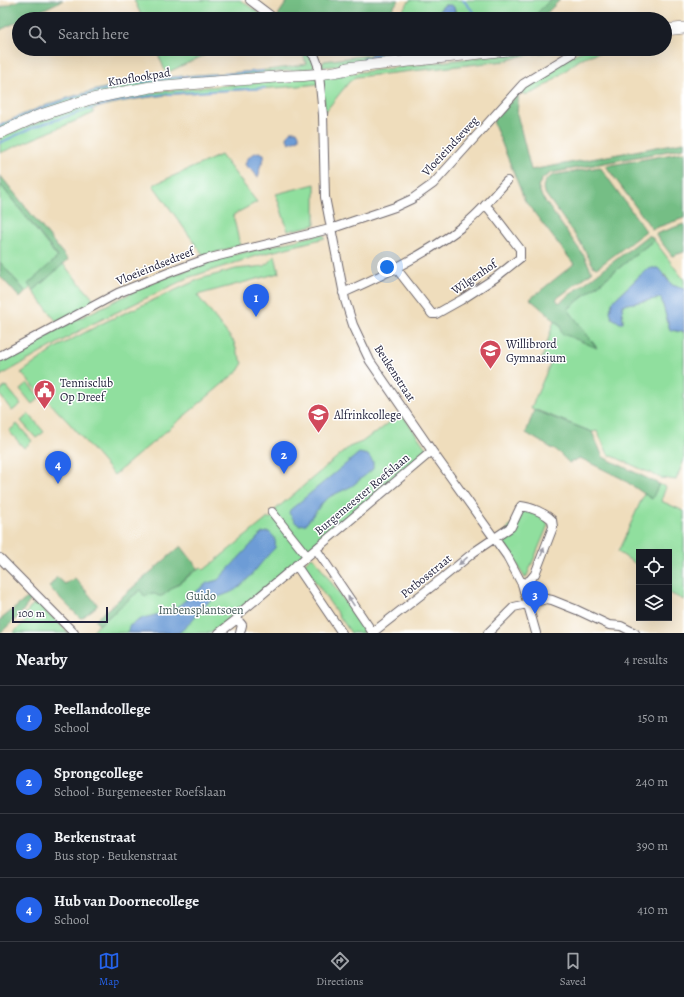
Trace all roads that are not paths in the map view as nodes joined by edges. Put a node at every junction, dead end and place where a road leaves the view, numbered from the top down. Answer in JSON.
{"nodes":[{"id":1,"x":251,"y":0,"type":"edge"},
{"id":2,"x":266,"y":12,"type":"edge"},
{"id":3,"x":684,"y":28,"type":"edge"},
{"id":4,"x":672,"y":29,"type":"edge"},
{"id":5,"x":313,"y":56,"type":"edge"},
{"id":6,"x":456,"y":56,"type":"edge"},
{"id":7,"x":569,"y":56,"type":"edge"},
{"id":8,"x":319,"y":72,"type":"junction"},
{"id":9,"x":0,"y":133,"type":"edge"},
{"id":10,"x":507,"y":181,"type":"dead end"},
{"id":11,"x":485,"y":205,"type":"junction"},
{"id":12,"x":330,"y":229,"type":"junction"},
{"id":13,"x":396,"y":268,"type":"junction"},
{"id":14,"x":343,"y":293,"type":"junction"},
{"id":15,"x":0,"y":356,"type":"edge"},
{"id":16,"x":432,"y":451,"type":"junction"},
{"id":17,"x":272,"y":512,"type":"dead end"},
{"id":18,"x":495,"y":539,"type":"junction"},
{"id":19,"x":316,"y":549,"type":"junction"},
{"id":20,"x":306,"y":556,"type":"junction"},
{"id":21,"x":0,"y":558,"type":"edge"},
{"id":22,"x":296,"y":565,"type":"junction"},
{"id":23,"x":522,"y":584,"type":"junction"},
{"id":24,"x":528,"y":604,"type":"junction"},
{"id":25,"x":237,"y":619,"type":"junction"},
{"id":26,"x":74,"y":633,"type":"edge"},
{"id":27,"x":220,"y":633,"type":"edge"},
{"id":28,"x":240,"y":633,"type":"edge"},
{"id":29,"x":342,"y":633,"type":"edge"},
{"id":30,"x":373,"y":633,"type":"edge"},
{"id":31,"x":488,"y":633,"type":"edge"},
{"id":32,"x":536,"y":633,"type":"edge"},
{"id":33,"x":635,"y":633,"type":"edge"}],
"edges":[{"from":1,"to":2,"type":"street"},
{"from":3,"to":4,"type":"main road"},
{"from":5,"to":8,"type":"street","name":"Beukenstraat"},
{"from":6,"to":8,"type":"main road","name":"Knoflookpad"},
{"from":7,"to":12,"type":"street","name":"Vloeieindseweg"},
{"from":8,"to":9,"type":"main road","name":"Knoflookpad"},
{"from":8,"to":12,"type":"street","name":"Beukenstraat"},
{"from":10,"to":11,"type":"street"},
{"from":11,"to":13,"type":"street"},
{"from":11,"to":13,"type":"street","name":"Wilgenhof"},
{"from":12,"to":14,"type":"street","name":"Beukenstraat"},
{"from":12,"to":15,"type":"street","name":"Vloeieindsedreef"},
{"from":13,"to":14,"type":"street"},
{"from":14,"to":16,"type":"street","name":"Beukenstraat"},
{"from":16,"to":18,"type":"street","name":"Beukenstraat"},
{"from":16,"to":19,"type":"street","name":"Burgemeester Roefslaan"},
{"from":17,"to":20,"type":"street"},
{"from":18,"to":23,"type":"street","name":"Beukenstraat"},
{"from":23,"to":18,"type":"street","name":"Potbosstraat","one_way":true},
{"from":18,"to":30,"type":"street","name":"Potbosstraat","one_way":true},
{"from":19,"to":20,"type":"street","name":"Burgemeester Roefslaan"},
{"from":30,"to":19,"type":"street","one_way":true},
{"from":20,"to":22,"type":"street","name":"Burgemeester Roefslaan"},
{"from":21,"to":26,"type":"street"},
{"from":22,"to":25,"type":"street","name":"Burgemeester Roefslaan"},
{"from":22,"to":29,"type":"street"},
{"from":23,"to":24,"type":"street","name":"Beukenstraat"},
{"from":24,"to":31,"type":"street"},
{"from":24,"to":32,"type":"street","name":"Beukenstraat"},
{"from":24,"to":33,"type":"street"},
{"from":25,"to":27,"type":"street","name":"Burgemeester Roefslaan"},
{"from":25,"to":28,"type":"street"}]}
